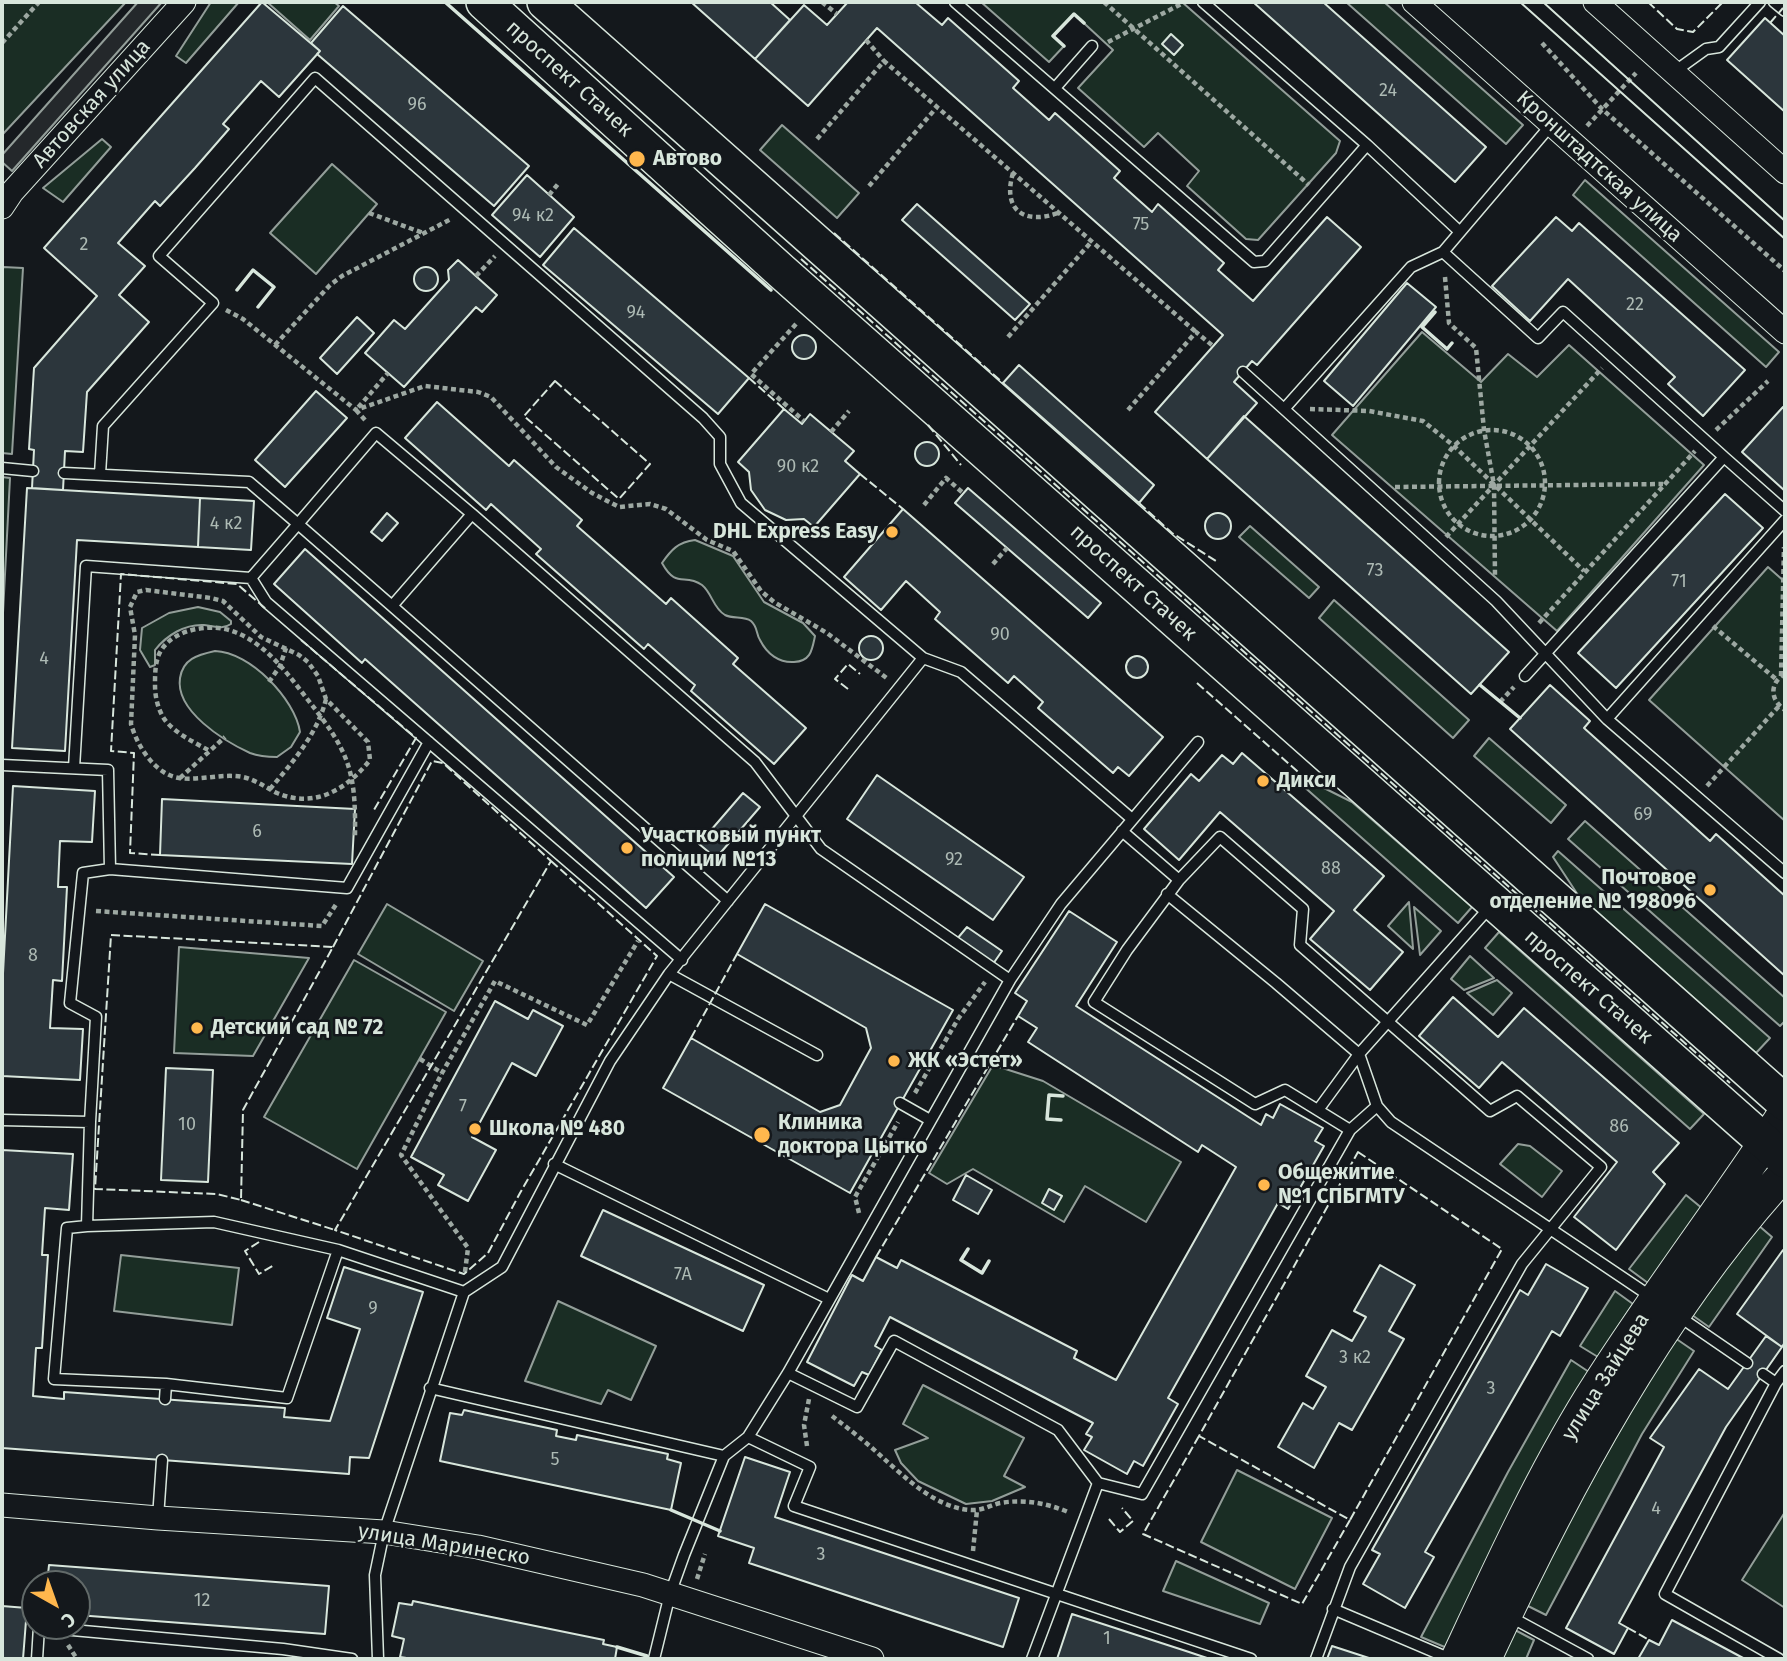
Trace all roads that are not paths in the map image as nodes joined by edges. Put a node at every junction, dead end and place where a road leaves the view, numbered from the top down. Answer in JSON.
{"nodes":[{"id":1,"x":184,"y":2,"type":"edge"},
{"id":2,"x":484,"y":2,"type":"edge"},
{"id":3,"x":545,"y":2,"type":"edge"},
{"id":4,"x":955,"y":2,"type":"edge"},
{"id":5,"x":1203,"y":2,"type":"edge"},
{"id":6,"x":1414,"y":2,"type":"edge"},
{"id":7,"x":1595,"y":2,"type":"edge"},
{"id":8,"x":1759,"y":2,"type":"edge"},
{"id":9,"x":1774,"y":2,"type":"edge"},
{"id":10,"x":1785,"y":11,"type":"edge"},
{"id":11,"x":1092,"y":46,"type":"road end"},
{"id":12,"x":1674,"y":72,"type":"junction"},
{"id":13,"x":1055,"y":88,"type":"junction"},
{"id":14,"x":1551,"y":125,"type":"junction"},
{"id":15,"x":1367,"y":145,"type":"junction"},
{"id":16,"x":1785,"y":172,"type":"edge"},
{"id":17,"x":2,"y":207,"type":"edge"},
{"id":18,"x":1459,"y":231,"type":"junction"},
{"id":19,"x":1443,"y":252,"type":"junction"},
{"id":20,"x":1785,"y":332,"type":"edge"},
{"id":21,"x":1243,"y":372,"type":"dead end"},
{"id":22,"x":1285,"y":408,"type":"junction"},
{"id":23,"x":1724,"y":457,"type":"junction"},
{"id":24,"x":2,"y":468,"type":"edge"},
{"id":25,"x":33,"y":471,"type":"dead end"},
{"id":26,"x":64,"y":473,"type":"dead end"},
{"id":27,"x":100,"y":474,"type":"junction"},
{"id":28,"x":472,"y":514,"type":"junction"},
{"id":29,"x":1785,"y":517,"type":"edge"},
{"id":30,"x":298,"y":524,"type":"junction"},
{"id":31,"x":251,"y":579,"type":"junction"},
{"id":32,"x":393,"y":606,"type":"junction"},
{"id":33,"x":1546,"y":653,"type":"junction"},
{"id":34,"x":923,"y":658,"type":"junction"},
{"id":35,"x":1525,"y":676,"type":"dead end"},
{"id":36,"x":1607,"y":719,"type":"junction"},
{"id":37,"x":429,"y":742,"type":"junction"},
{"id":38,"x":1198,"y":742,"type":"dead end"},
{"id":39,"x":2,"y":765,"type":"edge"},
{"id":40,"x":74,"y":768,"type":"junction"},
{"id":41,"x":796,"y":816,"type":"junction"},
{"id":42,"x":1132,"y":819,"type":"junction"},
{"id":43,"x":1122,"y":831,"type":"junction"},
{"id":44,"x":110,"y":869,"type":"junction"},
{"id":45,"x":1785,"y":873,"type":"edge"},
{"id":46,"x":1179,"y":880,"type":"junction"},
{"id":47,"x":1167,"y":894,"type":"junction"},
{"id":48,"x":728,"y":901,"type":"junction"},
{"id":49,"x":1493,"y":903,"type":"junction"},
{"id":50,"x":682,"y":960,"type":"junction"},
{"id":51,"x":669,"y":974,"type":"junction"},
{"id":52,"x":1010,"y":979,"type":"junction"},
{"id":53,"x":1386,"y":1022,"type":"junction"},
{"id":54,"x":1359,"y":1054,"type":"junction"},
{"id":55,"x":817,"y":1055,"type":"dead end"},
{"id":56,"x":1785,"y":1103,"type":"edge"},
{"id":57,"x":904,"y":1105,"type":"road end"},
{"id":58,"x":1377,"y":1106,"type":"junction"},
{"id":59,"x":1318,"y":1111,"type":"junction"},
{"id":60,"x":1785,"y":1112,"type":"edge"},
{"id":61,"x":2,"y":1120,"type":"edge"},
{"id":62,"x":930,"y":1120,"type":"junction"},
{"id":63,"x":90,"y":1122,"type":"junction"},
{"id":64,"x":1350,"y":1130,"type":"junction"},
{"id":65,"x":1775,"y":1152,"type":"edge"},
{"id":66,"x":554,"y":1164,"type":"junction"},
{"id":67,"x":1785,"y":1173,"type":"edge"},
{"id":68,"x":87,"y":1226,"type":"junction"},
{"id":69,"x":1550,"y":1228,"type":"junction"},
{"id":70,"x":338,"y":1250,"type":"junction"},
{"id":71,"x":464,"y":1292,"type":"junction"},
{"id":72,"x":829,"y":1299,"type":"junction"},
{"id":73,"x":1665,"y":1306,"type":"junction"},
{"id":74,"x":1747,"y":1363,"type":"dead end"},
{"id":75,"x":1785,"y":1371,"type":"edge"},
{"id":76,"x":788,"y":1373,"type":"junction"},
{"id":77,"x":1763,"y":1374,"type":"dead end"},
{"id":78,"x":166,"y":1384,"type":"junction"},
{"id":79,"x":1776,"y":1384,"type":"junction"},
{"id":80,"x":430,"y":1388,"type":"junction"},
{"id":81,"x":166,"y":1399,"type":"dead end"},
{"id":82,"x":748,"y":1437,"type":"junction"},
{"id":83,"x":724,"y":1456,"type":"junction"},
{"id":84,"x":162,"y":1460,"type":"dead end"},
{"id":85,"x":1098,"y":1483,"type":"junction"},
{"id":86,"x":2,"y":1505,"type":"edge"},
{"id":87,"x":158,"y":1518,"type":"junction"},
{"id":88,"x":384,"y":1532,"type":"junction"},
{"id":89,"x":670,"y":1594,"type":"junction"},
{"id":90,"x":1058,"y":1594,"type":"junction"},
{"id":91,"x":1334,"y":1609,"type":"junction"},
{"id":92,"x":1495,"y":1609,"type":"junction"},
{"id":93,"x":282,"y":1654,"type":"edge"},
{"id":94,"x":37,"y":1659,"type":"edge"},
{"id":95,"x":352,"y":1659,"type":"edge"},
{"id":96,"x":378,"y":1659,"type":"edge"},
{"id":97,"x":654,"y":1659,"type":"edge"},
{"id":98,"x":872,"y":1659,"type":"edge"},
{"id":99,"x":1031,"y":1659,"type":"edge"},
{"id":100,"x":1251,"y":1659,"type":"edge"},
{"id":101,"x":1316,"y":1659,"type":"edge"},
{"id":102,"x":1451,"y":1659,"type":"edge"},
{"id":103,"x":1457,"y":1659,"type":"edge"},
{"id":104,"x":1485,"y":1659,"type":"edge"},
{"id":105,"x":1588,"y":1659,"type":"edge"},
{"id":106,"x":1779,"y":1659,"type":"edge"}],
"edges":[{"from":1,"to":17,"type":"street","name":"Автовская улица"},
{"from":2,"to":49,"type":"main road","name":"проспект Стачек"},
{"from":3,"to":56,"type":"main road","name":"проспект Стачек"},
{"from":4,"to":13,"type":"lane"},
{"from":5,"to":15,"type":"lane"},
{"from":6,"to":14,"type":"street","name":"Кронштадтская улица"},
{"from":7,"to":12,"type":"street"},
{"from":8,"to":12,"type":"lane"},
{"from":9,"to":10,"type":"lane"},
{"from":11,"to":13,"type":"lane"},
{"from":12,"to":16,"type":"street"},
{"from":13,"to":15,"type":"lane"},
{"from":14,"to":18,"type":"lane"},
{"from":14,"to":20,"type":"street","name":"Кронштадтская улица"},
{"from":15,"to":18,"type":"lane"},
{"from":18,"to":19,"type":"lane"},
{"from":19,"to":22,"type":"lane"},
{"from":19,"to":23,"type":"lane"},
{"from":21,"to":22,"type":"lane"},
{"from":22,"to":33,"type":"lane"},
{"from":23,"to":29,"type":"lane"},
{"from":23,"to":33,"type":"lane"},
{"from":24,"to":25,"type":"lane"},
{"from":26,"to":27,"type":"lane"},
{"from":27,"to":30,"type":"lane"},
{"from":27,"to":34,"type":"lane"},
{"from":28,"to":30,"type":"lane"},
{"from":28,"to":32,"type":"lane"},
{"from":28,"to":41,"type":"lane"},
{"from":29,"to":36,"type":"lane"},
{"from":30,"to":31,"type":"lane"},
{"from":30,"to":32,"type":"lane"},
{"from":31,"to":37,"type":"lane"},
{"from":31,"to":40,"type":"lane"},
{"from":32,"to":48,"type":"lane"},
{"from":33,"to":35,"type":"lane"},
{"from":33,"to":36,"type":"lane"},
{"from":34,"to":41,"type":"lane"},
{"from":34,"to":42,"type":"lane"},
{"from":36,"to":45,"type":"lane"},
{"from":37,"to":44,"type":"lane"},
{"from":37,"to":50,"type":"lane"},
{"from":38,"to":42,"type":"lane"},
{"from":39,"to":40,"type":"lane"},
{"from":40,"to":44,"type":"lane"},
{"from":41,"to":48,"type":"lane"},
{"from":41,"to":52,"type":"lane"},
{"from":42,"to":43,"type":"lane"},
{"from":43,"to":46,"type":"lane"},
{"from":43,"to":52,"type":"lane"},
{"from":44,"to":63,"type":"lane"},
{"from":46,"to":47,"type":"lane"},
{"from":46,"to":53,"type":"lane"},
{"from":47,"to":54,"type":"lane"},
{"from":47,"to":59,"type":"lane"},
{"from":48,"to":50,"type":"lane"},
{"from":49,"to":53,"type":"lane"},
{"from":49,"to":65,"type":"main road","name":"проспект Стачек"},
{"from":50,"to":51,"type":"lane"},
{"from":51,"to":55,"type":"lane"},
{"from":51,"to":66,"type":"lane"},
{"from":52,"to":62,"type":"lane"},
{"from":53,"to":54,"type":"lane"},
{"from":53,"to":69,"type":"lane"},
{"from":54,"to":58,"type":"lane"},
{"from":54,"to":59,"type":"lane"},
{"from":57,"to":62,"type":"lane"},
{"from":58,"to":64,"type":"lane"},
{"from":58,"to":69,"type":"lane"},
{"from":59,"to":64,"type":"lane"},
{"from":60,"to":65,"type":"street","name":"улица Зайцева"},
{"from":61,"to":63,"type":"lane"},
{"from":62,"to":72,"type":"lane"},
{"from":63,"to":68,"type":"lane"},
{"from":64,"to":85,"type":"lane"},
{"from":65,"to":73,"type":"street","name":"улица Зайцева"},
{"from":66,"to":71,"type":"lane"},
{"from":66,"to":72,"type":"lane"},
{"from":67,"to":73,"type":"street","name":"улица Зайцева"},
{"from":68,"to":70,"type":"lane"},
{"from":68,"to":78,"type":"lane"},
{"from":69,"to":73,"type":"lane"},
{"from":69,"to":91,"type":"lane"},
{"from":70,"to":71,"type":"lane"},
{"from":70,"to":78,"type":"lane"},
{"from":71,"to":80,"type":"lane"},
{"from":72,"to":76,"type":"lane"},
{"from":73,"to":74,"type":"lane"},
{"from":73,"to":92,"type":"street","name":"улица Зайцева"},
{"from":75,"to":79,"type":"lane"},
{"from":76,"to":82,"type":"lane"},
{"from":76,"to":85,"type":"lane"},
{"from":77,"to":79,"type":"lane"},
{"from":78,"to":81,"type":"lane"},
{"from":79,"to":106,"type":"lane"},
{"from":80,"to":83,"type":"lane"},
{"from":80,"to":88,"type":"lane"},
{"from":82,"to":83,"type":"lane"},
{"from":82,"to":90,"type":"lane"},
{"from":83,"to":89,"type":"lane"},
{"from":84,"to":87,"type":"lane"},
{"from":85,"to":90,"type":"lane"},
{"from":86,"to":87,"type":"street","name":"улица Маринеско"},
{"from":87,"to":88,"type":"street","name":"улица Маринеско"},
{"from":88,"to":89,"type":"street","name":"улица Маринеско"},
{"from":88,"to":96,"type":"lane"},
{"from":89,"to":97,"type":"lane"},
{"from":89,"to":98,"type":"street","name":"улица Маринеско"},
{"from":90,"to":99,"type":"lane"},
{"from":90,"to":100,"type":"lane"},
{"from":91,"to":101,"type":"lane"},
{"from":91,"to":102,"type":"lane"},
{"from":92,"to":103,"type":"street","name":"улица Зайцева"},
{"from":92,"to":104,"type":"street","name":"улица Зайцева"},
{"from":92,"to":105,"type":"lane"},
{"from":93,"to":94,"type":"lane"},
{"from":93,"to":95,"type":"lane"}]}
